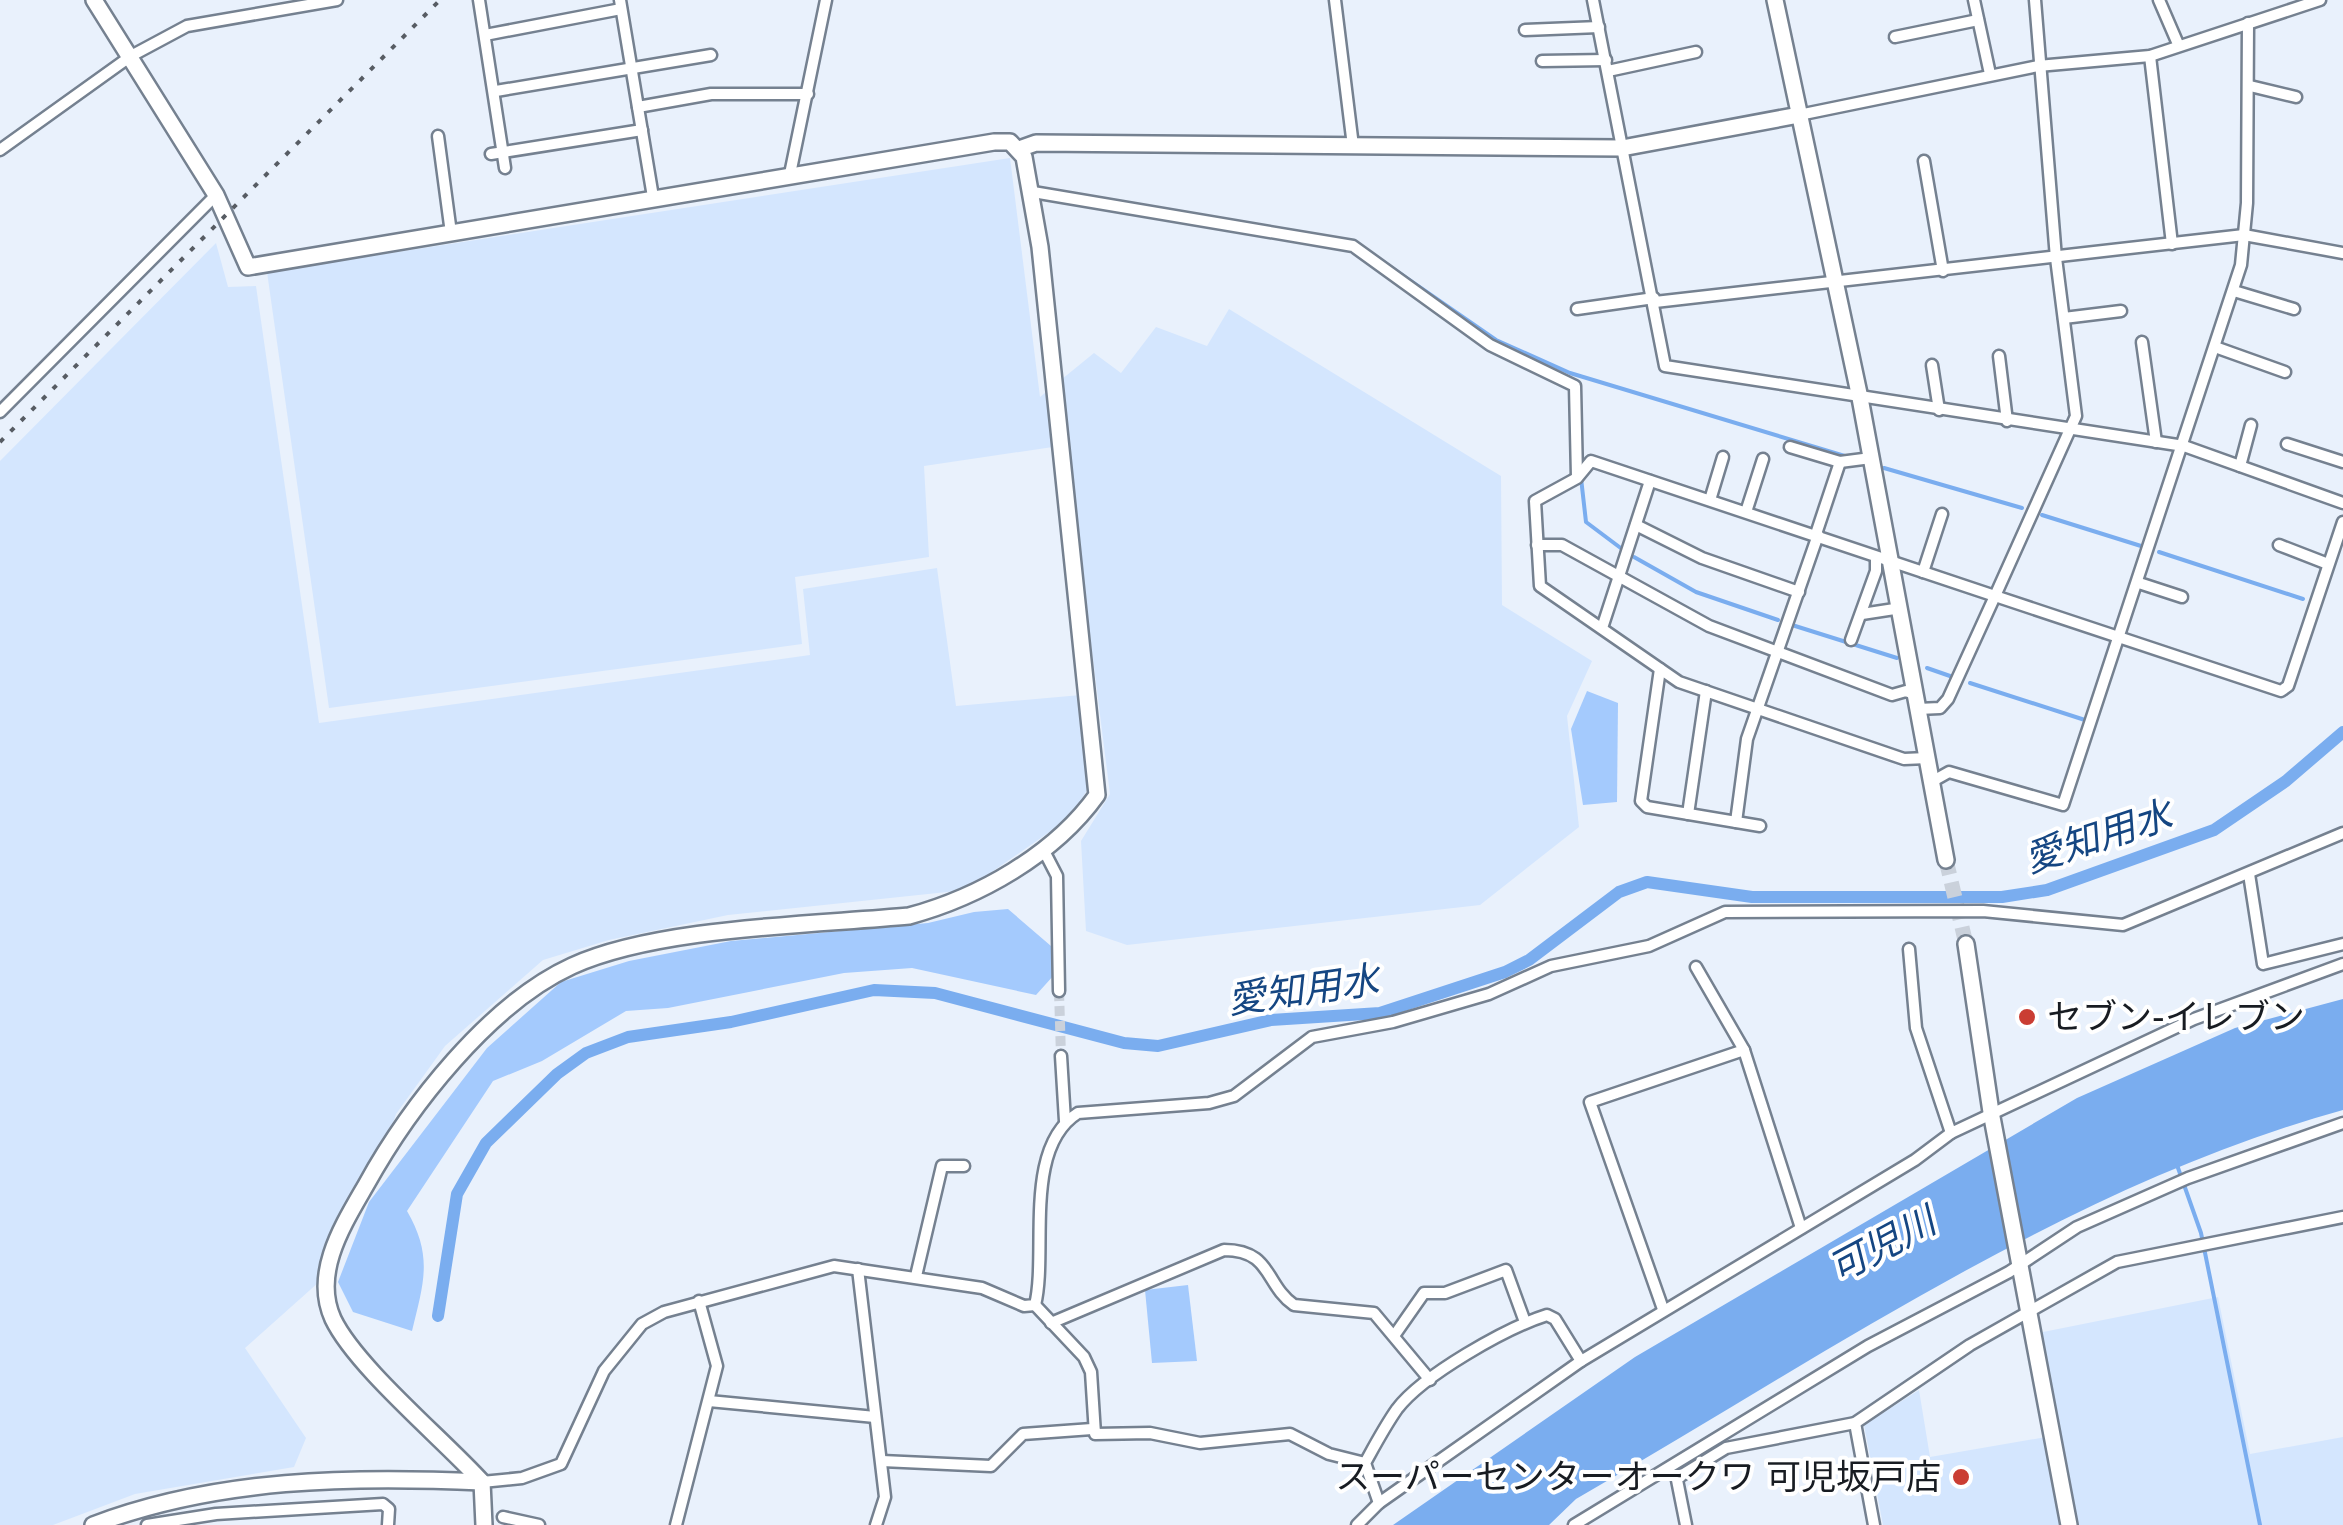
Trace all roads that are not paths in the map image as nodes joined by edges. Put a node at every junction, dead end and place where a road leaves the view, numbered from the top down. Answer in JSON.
{"nodes":[{"id":1,"x":94,"y":0,"type":"edge"},
{"id":2,"x":337,"y":0,"type":"edge"},
{"id":3,"x":479,"y":0,"type":"edge"},
{"id":4,"x":826,"y":0,"type":"edge"},
{"id":5,"x":1334,"y":0,"type":"edge"},
{"id":6,"x":1593,"y":0,"type":"edge"},
{"id":7,"x":1774,"y":0,"type":"edge"},
{"id":8,"x":1974,"y":0,"type":"edge"},
{"id":9,"x":2034,"y":0,"type":"edge"},
{"id":10,"x":2160,"y":0,"type":"edge"},
{"id":11,"x":2320,"y":0,"type":"edge"},
{"id":12,"x":620,"y":4,"type":"edge"},
{"id":13,"x":262,"y":6,"type":"edge"},
{"id":14,"x":1978,"y":20,"type":"junction"},
{"id":15,"x":2248,"y":23,"type":"junction"},
{"id":16,"x":1598,"y":27,"type":"junction"},
{"id":17,"x":1526,"y":30,"type":"dead end"},
{"id":18,"x":485,"y":34,"type":"junction"},
{"id":19,"x":1895,"y":38,"type":"dead end"},
{"id":20,"x":2178,"y":44,"type":"junction"},
{"id":21,"x":1696,"y":52,"type":"dead end"},
{"id":22,"x":711,"y":55,"type":"dead end"},
{"id":23,"x":130,"y":56,"type":"junction"},
{"id":24,"x":2150,"y":56,"type":"junction"},
{"id":25,"x":1542,"y":61,"type":"dead end"},
{"id":26,"x":1608,"y":65,"type":"junction"},
{"id":27,"x":631,"y":66,"type":"junction"},
{"id":28,"x":2038,"y":66,"type":"junction"},
{"id":29,"x":1990,"y":74,"type":"junction"},
{"id":30,"x":2250,"y":86,"type":"junction"},
{"id":31,"x":496,"y":92,"type":"junction"},
{"id":32,"x":808,"y":94,"type":"junction"},
{"id":33,"x":2296,"y":98,"type":"dead end"},
{"id":34,"x":638,"y":107,"type":"junction"},
{"id":35,"x":1799,"y":114,"type":"junction"},
{"id":36,"x":642,"y":130,"type":"junction"},
{"id":37,"x":438,"y":136,"type":"dead end"},
{"id":38,"x":1354,"y":146,"type":"junction"},
{"id":39,"x":1622,"y":148,"type":"junction"},
{"id":40,"x":1019,"y":149,"type":"junction"},
{"id":41,"x":0,"y":150,"type":"edge"},
{"id":42,"x":503,"y":152,"type":"junction"},
{"id":43,"x":490,"y":154,"type":"dead end"},
{"id":44,"x":1924,"y":161,"type":"dead end"},
{"id":45,"x":505,"y":168,"type":"dead end"},
{"id":46,"x":790,"y":174,"type":"junction"},
{"id":47,"x":1033,"y":192,"type":"junction"},
{"id":48,"x":216,"y":195,"type":"junction"},
{"id":49,"x":653,"y":197,"type":"junction"},
{"id":50,"x":451,"y":233,"type":"junction"},
{"id":51,"x":2244,"y":235,"type":"junction"},
{"id":52,"x":2172,"y":244,"type":"junction"},
{"id":53,"x":2343,"y":253,"type":"edge"},
{"id":54,"x":2056,"y":258,"type":"junction"},
{"id":55,"x":1943,"y":271,"type":"junction"},
{"id":56,"x":1834,"y":282,"type":"junction"},
{"id":57,"x":2234,"y":291,"type":"junction"},
{"id":58,"x":1655,"y":300,"type":"junction"},
{"id":59,"x":2294,"y":308,"type":"dead end"},
{"id":60,"x":1578,"y":309,"type":"dead end"},
{"id":61,"x":2121,"y":312,"type":"dead end"},
{"id":62,"x":2064,"y":318,"type":"junction"},
{"id":63,"x":2142,"y":342,"type":"dead end"},
{"id":64,"x":2215,"y":347,"type":"junction"},
{"id":65,"x":1999,"y":356,"type":"dead end"},
{"id":66,"x":1932,"y":365,"type":"dead end"},
{"id":67,"x":2285,"y":372,"type":"dead end"},
{"id":68,"x":1860,"y":398,"type":"junction"},
{"id":69,"x":1938,"y":410,"type":"junction"},
{"id":70,"x":0,"y":412,"type":"edge"},
{"id":71,"x":2007,"y":421,"type":"junction"},
{"id":72,"x":2251,"y":425,"type":"dead end"},
{"id":73,"x":2073,"y":430,"type":"junction"},
{"id":74,"x":2156,"y":442,"type":"junction"},
{"id":75,"x":2286,"y":444,"type":"dead end"},
{"id":76,"x":2184,"y":446,"type":"junction"},
{"id":77,"x":1790,"y":447,"type":"dead end"},
{"id":78,"x":1723,"y":457,"type":"dead end"},
{"id":79,"x":1763,"y":458,"type":"dead end"},
{"id":80,"x":1872,"y":458,"type":"junction"},
{"id":81,"x":1840,"y":462,"type":"junction"},
{"id":82,"x":2343,"y":462,"type":"edge"},
{"id":83,"x":2240,"y":466,"type":"junction"},
{"id":84,"x":1577,"y":478,"type":"junction"},
{"id":85,"x":1650,"y":482,"type":"junction"},
{"id":86,"x":1710,"y":500,"type":"junction"},
{"id":87,"x":2343,"y":502,"type":"edge"},
{"id":88,"x":1746,"y":512,"type":"junction"},
{"id":89,"x":1942,"y":514,"type":"dead end"},
{"id":90,"x":2343,"y":522,"type":"edge"},
{"id":91,"x":1636,"y":525,"type":"junction"},
{"id":92,"x":1817,"y":535,"type":"junction"},
{"id":93,"x":1538,"y":545,"type":"junction"},
{"id":94,"x":2279,"y":545,"type":"dead end"},
{"id":95,"x":1883,"y":559,"type":"junction"},
{"id":96,"x":2328,"y":564,"type":"junction"},
{"id":97,"x":1923,"y":572,"type":"junction"},
{"id":98,"x":1618,"y":578,"type":"junction"},
{"id":99,"x":2139,"y":582,"type":"junction"},
{"id":100,"x":1799,"y":592,"type":"junction"},
{"id":101,"x":1994,"y":596,"type":"junction"},
{"id":102,"x":2182,"y":597,"type":"dead end"},
{"id":103,"x":1901,"y":608,"type":"junction"},
{"id":104,"x":1862,"y":614,"type":"junction"},
{"id":105,"x":1603,"y":626,"type":"junction"},
{"id":106,"x":2122,"y":637,"type":"junction"},
{"id":107,"x":1851,"y":640,"type":"dead end"},
{"id":108,"x":1777,"y":654,"type":"junction"},
{"id":109,"x":1660,"y":669,"type":"junction"},
{"id":110,"x":1706,"y":691,"type":"junction"},
{"id":111,"x":1916,"y":702,"type":"junction"},
{"id":112,"x":1757,"y":708,"type":"junction"},
{"id":113,"x":1927,"y":758,"type":"junction"},
{"id":114,"x":1933,"y":781,"type":"junction"},
{"id":115,"x":1688,"y":814,"type":"junction"},
{"id":116,"x":1736,"y":822,"type":"junction"},
{"id":117,"x":1760,"y":826,"type":"dead end"},
{"id":118,"x":2343,"y":833,"type":"edge"},
{"id":119,"x":1043,"y":848,"type":"junction"},
{"id":120,"x":1946,"y":860,"type":"tunnel mouth"},
{"id":121,"x":2249,"y":874,"type":"junction"},
{"id":122,"x":1966,"y":944,"type":"tunnel mouth"},
{"id":123,"x":2343,"y":944,"type":"edge"},
{"id":124,"x":1909,"y":950,"type":"dead end"},
{"id":125,"x":2343,"y":964,"type":"edge"},
{"id":126,"x":1696,"y":967,"type":"dead end"},
{"id":127,"x":1060,"y":991,"type":"tunnel mouth"},
{"id":128,"x":1744,"y":1050,"type":"junction"},
{"id":129,"x":1061,"y":1056,"type":"tunnel mouth"},
{"id":130,"x":1992,"y":1112,"type":"junction"},
{"id":131,"x":1065,"y":1122,"type":"junction"},
{"id":132,"x":2343,"y":1123,"type":"edge"},
{"id":133,"x":1952,"y":1134,"type":"junction"},
{"id":134,"x":964,"y":1166,"type":"dead end"},
{"id":135,"x":2343,"y":1217,"type":"edge"},
{"id":136,"x":1801,"y":1228,"type":"junction"},
{"id":137,"x":2020,"y":1256,"type":"junction"},
{"id":138,"x":858,"y":1269,"type":"junction"},
{"id":139,"x":916,"y":1276,"type":"junction"},
{"id":140,"x":699,"y":1302,"type":"junction"},
{"id":141,"x":1036,"y":1305,"type":"junction"},
{"id":142,"x":1663,"y":1309,"type":"junction"},
{"id":143,"x":2028,"y":1313,"type":"junction"},
{"id":144,"x":1524,"y":1322,"type":"junction"},
{"id":145,"x":1051,"y":1323,"type":"junction"},
{"id":146,"x":1396,"y":1333,"type":"junction"},
{"id":147,"x":1581,"y":1361,"type":"junction"},
{"id":148,"x":1430,"y":1380,"type":"junction"},
{"id":149,"x":709,"y":1401,"type":"junction"},
{"id":150,"x":875,"y":1417,"type":"junction"},
{"id":151,"x":1855,"y":1424,"type":"junction"},
{"id":152,"x":1092,"y":1429,"type":"junction"},
{"id":153,"x":882,"y":1460,"type":"junction"},
{"id":154,"x":1365,"y":1463,"type":"junction"},
{"id":155,"x":1672,"y":1464,"type":"junction"},
{"id":156,"x":1677,"y":1478,"type":"junction"},
{"id":157,"x":482,"y":1482,"type":"junction"},
{"id":158,"x":1379,"y":1503,"type":"junction"},
{"id":159,"x":503,"y":1517,"type":"dead end"},
{"id":160,"x":93,"y":1525,"type":"edge"},
{"id":161,"x":147,"y":1525,"type":"edge"},
{"id":162,"x":388,"y":1525,"type":"edge"},
{"id":163,"x":484,"y":1525,"type":"edge"},
{"id":164,"x":539,"y":1525,"type":"edge"},
{"id":165,"x":676,"y":1525,"type":"edge"},
{"id":166,"x":876,"y":1525,"type":"edge"},
{"id":167,"x":1357,"y":1525,"type":"edge"},
{"id":168,"x":1574,"y":1525,"type":"edge"},
{"id":169,"x":1686,"y":1525,"type":"edge"},
{"id":170,"x":1874,"y":1525,"type":"edge"},
{"id":171,"x":2069,"y":1525,"type":"edge"}],
"edges":[{"from":1,"to":23,"type":"street"},
{"from":2,"to":13,"type":"street"},
{"from":3,"to":18,"type":"street"},
{"from":4,"to":32,"type":"street"},
{"from":5,"to":38,"type":"street"},
{"from":6,"to":16,"type":"street"},
{"from":7,"to":35,"type":"street"},
{"from":8,"to":14,"type":"street"},
{"from":9,"to":28,"type":"street"},
{"from":10,"to":20,"type":"street"},
{"from":11,"to":15,"type":"street"},
{"from":12,"to":18,"type":"street"},
{"from":12,"to":27,"type":"street"},
{"from":13,"to":23,"type":"street"},
{"from":14,"to":19,"type":"street"},
{"from":14,"to":29,"type":"street"},
{"from":15,"to":20,"type":"street"},
{"from":15,"to":30,"type":"street"},
{"from":16,"to":17,"type":"street"},
{"from":16,"to":26,"type":"street"},
{"from":18,"to":31,"type":"street"},
{"from":20,"to":24,"type":"street"},
{"from":21,"to":26,"type":"street"},
{"from":22,"to":27,"type":"street"},
{"from":23,"to":41,"type":"street"},
{"from":23,"to":48,"type":"street"},
{"from":24,"to":28,"type":"street"},
{"from":24,"to":52,"type":"street"},
{"from":25,"to":26,"type":"street"},
{"from":26,"to":39,"type":"street"},
{"from":27,"to":31,"type":"street"},
{"from":27,"to":34,"type":"street"},
{"from":28,"to":29,"type":"street"},
{"from":28,"to":54,"type":"street"},
{"from":29,"to":35,"type":"street"},
{"from":30,"to":33,"type":"street"},
{"from":30,"to":51,"type":"street"},
{"from":31,"to":42,"type":"street"},
{"from":32,"to":34,"type":"street"},
{"from":32,"to":46,"type":"street"},
{"from":34,"to":36,"type":"street"},
{"from":35,"to":39,"type":"street"},
{"from":35,"to":56,"type":"street"},
{"from":36,"to":42,"type":"street"},
{"from":36,"to":49,"type":"street"},
{"from":37,"to":50,"type":"street"},
{"from":38,"to":39,"type":"street"},
{"from":38,"to":40,"type":"street"},
{"from":39,"to":58,"type":"street"},
{"from":40,"to":46,"type":"street"},
{"from":40,"to":47,"type":"street"},
{"from":42,"to":43,"type":"street"},
{"from":42,"to":45,"type":"street"},
{"from":44,"to":55,"type":"street"},
{"from":46,"to":49,"type":"street"},
{"from":47,"to":84,"type":"street"},
{"from":47,"to":119,"type":"street"},
{"from":48,"to":50,"type":"street"},
{"from":48,"to":70,"type":"street"},
{"from":49,"to":50,"type":"street"},
{"from":51,"to":52,"type":"street"},
{"from":51,"to":53,"type":"street"},
{"from":51,"to":57,"type":"street"},
{"from":52,"to":54,"type":"street"},
{"from":54,"to":55,"type":"street"},
{"from":54,"to":62,"type":"street"},
{"from":55,"to":56,"type":"street"},
{"from":56,"to":58,"type":"street"},
{"from":56,"to":68,"type":"street"},
{"from":57,"to":59,"type":"street"},
{"from":57,"to":64,"type":"street"},
{"from":58,"to":60,"type":"street"},
{"from":58,"to":68,"type":"street"},
{"from":61,"to":62,"type":"street"},
{"from":62,"to":73,"type":"street"},
{"from":63,"to":74,"type":"street"},
{"from":64,"to":67,"type":"street"},
{"from":64,"to":76,"type":"street"},
{"from":65,"to":71,"type":"street"},
{"from":66,"to":69,"type":"street"},
{"from":68,"to":69,"type":"street"},
{"from":68,"to":80,"type":"street"},
{"from":69,"to":71,"type":"street"},
{"from":71,"to":73,"type":"street"},
{"from":72,"to":83,"type":"street"},
{"from":73,"to":74,"type":"street"},
{"from":73,"to":101,"type":"street"},
{"from":74,"to":76,"type":"street"},
{"from":75,"to":82,"type":"street"},
{"from":76,"to":83,"type":"street"},
{"from":76,"to":99,"type":"street"},
{"from":77,"to":81,"type":"street"},
{"from":78,"to":86,"type":"street"},
{"from":79,"to":88,"type":"street"},
{"from":80,"to":81,"type":"street"},
{"from":80,"to":95,"type":"street"},
{"from":81,"to":92,"type":"street"},
{"from":83,"to":87,"type":"street"},
{"from":84,"to":85,"type":"street"},
{"from":84,"to":93,"type":"street"},
{"from":85,"to":86,"type":"street"},
{"from":85,"to":91,"type":"street"},
{"from":86,"to":88,"type":"street"},
{"from":88,"to":92,"type":"street"},
{"from":89,"to":97,"type":"street"},
{"from":90,"to":96,"type":"street"},
{"from":91,"to":98,"type":"street"},
{"from":91,"to":100,"type":"street"},
{"from":92,"to":95,"type":"street"},
{"from":92,"to":100,"type":"street"},
{"from":93,"to":98,"type":"street"},
{"from":93,"to":105,"type":"street"},
{"from":94,"to":96,"type":"street"},
{"from":95,"to":97,"type":"street"},
{"from":95,"to":103,"type":"street"},
{"from":95,"to":104,"type":"street"},
{"from":96,"to":106,"type":"street"},
{"from":97,"to":101,"type":"street"},
{"from":98,"to":105,"type":"street"},
{"from":98,"to":108,"type":"street"},
{"from":99,"to":102,"type":"street"},
{"from":99,"to":106,"type":"street"},
{"from":100,"to":108,"type":"street"},
{"from":101,"to":106,"type":"street"},
{"from":101,"to":111,"type":"street"},
{"from":103,"to":104,"type":"street"},
{"from":103,"to":111,"type":"street"},
{"from":104,"to":107,"type":"street"},
{"from":105,"to":109,"type":"street"},
{"from":106,"to":114,"type":"street"},
{"from":108,"to":111,"type":"street"},
{"from":108,"to":112,"type":"street"},
{"from":109,"to":110,"type":"street"},
{"from":109,"to":115,"type":"street"},
{"from":110,"to":112,"type":"street"},
{"from":110,"to":115,"type":"street"},
{"from":111,"to":113,"type":"street"},
{"from":112,"to":113,"type":"street"},
{"from":112,"to":116,"type":"street"},
{"from":113,"to":114,"type":"street"},
{"from":114,"to":120,"type":"street"},
{"from":115,"to":116,"type":"street"},
{"from":116,"to":117,"type":"street"},
{"from":118,"to":121,"type":"street"},
{"from":119,"to":127,"type":"street"},
{"from":119,"to":157,"type":"street"},
{"from":121,"to":123,"type":"street"},
{"from":121,"to":131,"type":"street"},
{"from":122,"to":130,"type":"street"},
{"from":124,"to":133,"type":"street"},
{"from":125,"to":130,"type":"street"},
{"from":126,"to":128,"type":"street"},
{"from":128,"to":136,"type":"street"},
{"from":128,"to":142,"type":"street"},
{"from":129,"to":131,"type":"street"},
{"from":130,"to":133,"type":"street"},
{"from":130,"to":137,"type":"street"},
{"from":131,"to":141,"type":"street"},
{"from":132,"to":137,"type":"street"},
{"from":133,"to":136,"type":"street"},
{"from":134,"to":139,"type":"street"},
{"from":135,"to":143,"type":"street"},
{"from":136,"to":142,"type":"street"},
{"from":137,"to":143,"type":"street"},
{"from":137,"to":155,"type":"street"},
{"from":138,"to":139,"type":"street"},
{"from":138,"to":140,"type":"street"},
{"from":138,"to":150,"type":"street"},
{"from":139,"to":141,"type":"street"},
{"from":140,"to":149,"type":"street"},
{"from":140,"to":157,"type":"street"},
{"from":141,"to":145,"type":"street"},
{"from":142,"to":147,"type":"street"},
{"from":143,"to":151,"type":"street"},
{"from":143,"to":171,"type":"street"},
{"from":144,"to":146,"type":"street"},
{"from":144,"to":147,"type":"street"},
{"from":144,"to":148,"type":"street"},
{"from":145,"to":146,"type":"street"},
{"from":145,"to":152,"type":"street"},
{"from":146,"to":148,"type":"street"},
{"from":147,"to":158,"type":"street"},
{"from":148,"to":154,"type":"street"},
{"from":149,"to":150,"type":"street"},
{"from":149,"to":165,"type":"street"},
{"from":150,"to":153,"type":"street"},
{"from":151,"to":156,"type":"street"},
{"from":151,"to":170,"type":"street"},
{"from":152,"to":153,"type":"street"},
{"from":152,"to":154,"type":"street"},
{"from":153,"to":166,"type":"street"},
{"from":154,"to":158,"type":"street"},
{"from":155,"to":156,"type":"street"},
{"from":155,"to":168,"type":"street"},
{"from":156,"to":169,"type":"street"},
{"from":157,"to":160,"type":"street"},
{"from":157,"to":163,"type":"street"},
{"from":158,"to":167,"type":"street"},
{"from":159,"to":164,"type":"street"},
{"from":161,"to":162,"type":"street"}]}
